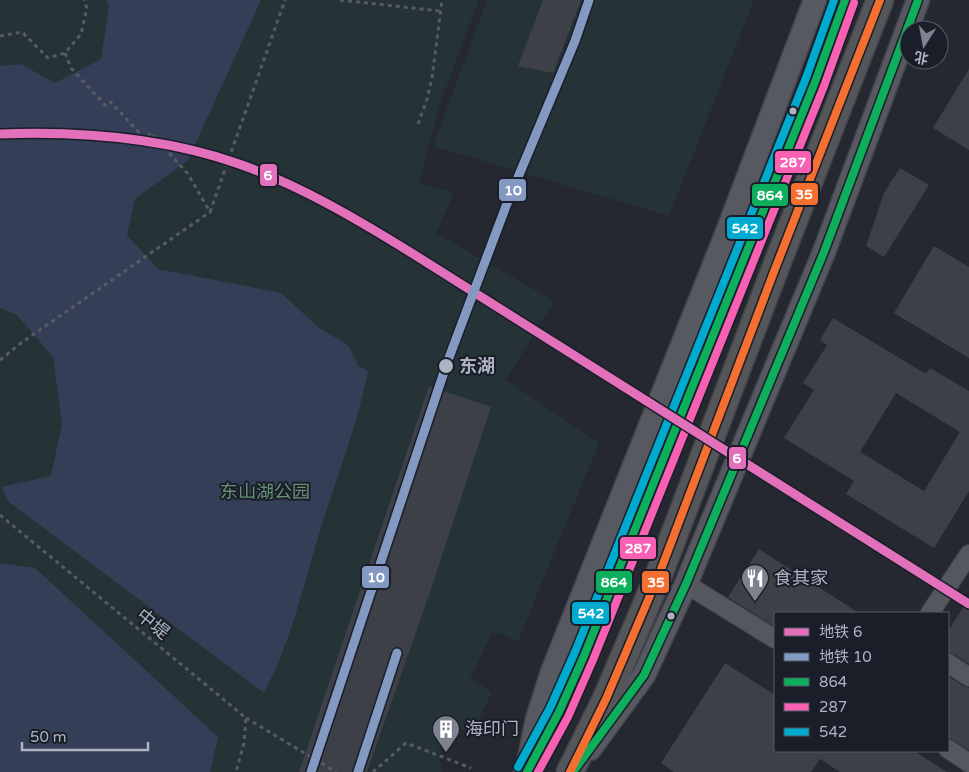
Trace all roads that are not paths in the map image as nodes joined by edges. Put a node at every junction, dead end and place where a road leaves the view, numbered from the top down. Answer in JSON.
{"nodes":[{"id":1,"x":815,"y":0,"type":"edge"},
{"id":2,"x":845,"y":0,"type":"edge"},
{"id":3,"x":880,"y":0,"type":"edge"},
{"id":4,"x":918,"y":0,"type":"edge"},
{"id":5,"x":969,"y":554,"type":"edge"},
{"id":6,"x":686,"y":584,"type":"junction"},
{"id":7,"x":931,"y":612,"type":"edge"},
{"id":8,"x":774,"y":638,"type":"edge"},
{"id":9,"x":949,"y":664,"type":"edge"},
{"id":10,"x":969,"y":677,"type":"edge"},
{"id":11,"x":949,"y":750,"type":"edge"},
{"id":12,"x":969,"y":763,"type":"edge"},
{"id":13,"x":527,"y":772,"type":"edge"},
{"id":14,"x":572,"y":772,"type":"edge"}],
"edges":[{"from":1,"to":13,"type":"main road"},
{"from":2,"to":13,"type":"highway"},
{"from":3,"to":14,"type":"highway"},
{"from":4,"to":6,"type":"main road"},
{"from":5,"to":7,"type":"street"},
{"from":6,"to":8,"type":"street"},
{"from":6,"to":14,"type":"main road"},
{"from":9,"to":10,"type":"street"},
{"from":11,"to":12,"type":"street"}]}
